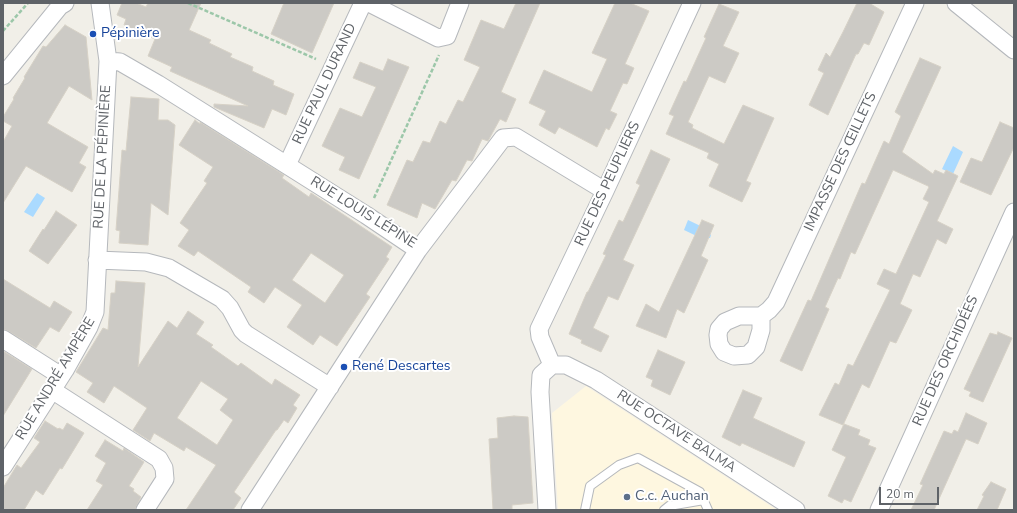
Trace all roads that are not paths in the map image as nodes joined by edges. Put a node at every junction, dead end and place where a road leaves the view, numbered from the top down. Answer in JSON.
{"nodes":[{"id":1,"x":65,"y":3,"type":"edge"},
{"id":2,"x":100,"y":3,"type":"edge"},
{"id":3,"x":363,"y":3,"type":"edge"},
{"id":4,"x":370,"y":3,"type":"edge"},
{"id":5,"x":460,"y":3,"type":"edge"},
{"id":6,"x":692,"y":3,"type":"edge"},
{"id":7,"x":915,"y":3,"type":"edge"},
{"id":8,"x":956,"y":3,"type":"edge"},
{"id":9,"x":1014,"y":50,"type":"edge"},
{"id":10,"x":108,"y":61,"type":"junction"},
{"id":11,"x":3,"y":76,"type":"edge"},
{"id":12,"x":287,"y":165,"type":"junction"},
{"id":13,"x":605,"y":191,"type":"junction"},
{"id":14,"x":1014,"y":212,"type":"edge"},
{"id":15,"x":418,"y":250,"type":"junction"},
{"id":16,"x":97,"y":260,"type":"junction"},
{"id":17,"x":95,"y":312,"type":"joint"},
{"id":18,"x":761,"y":316,"type":"dead end"},
{"id":19,"x":3,"y":338,"type":"edge"},
{"id":20,"x":552,"y":365,"type":"junction"},
{"id":21,"x":56,"y":383,"type":"junction"},
{"id":22,"x":330,"y":386,"type":"junction"},
{"id":23,"x":3,"y":466,"type":"edge"},
{"id":24,"x":704,"y":500,"type":"junction"},
{"id":25,"x":254,"y":508,"type":"edge"},
{"id":26,"x":145,"y":510,"type":"edge"},
{"id":27,"x":547,"y":510,"type":"edge"},
{"id":28,"x":585,"y":510,"type":"edge"},
{"id":29,"x":664,"y":510,"type":"edge"},
{"id":30,"x":708,"y":510,"type":"edge"},
{"id":31,"x":796,"y":510,"type":"edge"},
{"id":32,"x":878,"y":510,"type":"edge"}],
"edges":[{"from":1,"to":11,"type":"street"},
{"from":2,"to":10,"type":"street","name":"RUE DE LA PÉPINIÈRE"},
{"from":3,"to":12,"type":"street","name":"RUE PAUL DURAND"},
{"from":4,"to":5,"type":"street"},
{"from":6,"to":13,"type":"street","name":"RUE DES PEUPLIERS"},
{"from":7,"to":18,"type":"street","name":"IMPASSE DES ŒILLETS"},
{"from":8,"to":9,"type":"street"},
{"from":10,"to":12,"type":"street","name":"RUE LOUIS LÉPINE"},
{"from":10,"to":16,"type":"street","name":"RUE DE LA PÉPINIÈRE"},
{"from":12,"to":15,"type":"street","name":"RUE LOUIS LÉPINE"},
{"from":13,"to":15,"type":"street","name":"RUE LOUIS LÉPINE"},
{"from":13,"to":20,"type":"street","name":"RUE DES PEUPLIERS"},
{"from":14,"to":32,"type":"street","name":"RUE DES ORCHIDÉES"},
{"from":15,"to":22,"type":"street"},
{"from":16,"to":17,"type":"street","name":"RUE DE LA PÉPINIÈRE"},
{"from":16,"to":22,"type":"street"},
{"from":17,"to":21,"type":"street","name":"RUE ANDRÉ AMPÈRE"},
{"from":19,"to":21,"type":"street"},
{"from":20,"to":27,"type":"street"},
{"from":20,"to":31,"type":"street","name":"RUE OCTAVE BALMA"},
{"from":21,"to":23,"type":"street","name":"RUE ANDRÉ AMPÈRE"},
{"from":21,"to":26,"type":"street"},
{"from":22,"to":25,"type":"street"},
{"from":24,"to":28,"type":"lane"},
{"from":24,"to":29,"type":"lane"},
{"from":24,"to":30,"type":"lane"}]}
